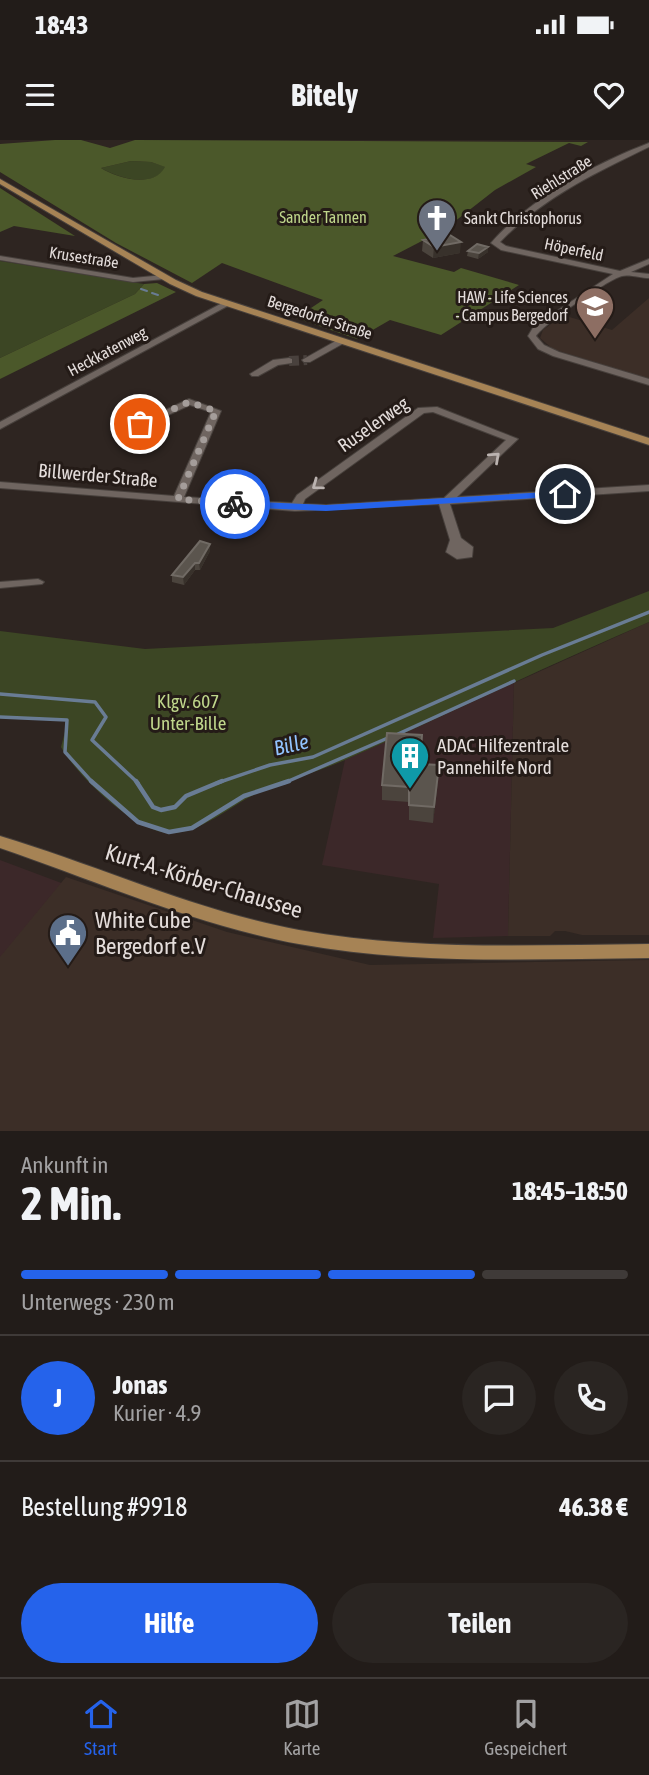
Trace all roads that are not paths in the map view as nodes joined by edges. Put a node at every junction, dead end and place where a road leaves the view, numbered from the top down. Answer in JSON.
{"nodes":[{"id":1,"x":642,"y":140,"type":"edge"},
{"id":2,"x":649,"y":143,"type":"edge"},
{"id":3,"x":0,"y":181,"type":"edge"},
{"id":4,"x":495,"y":243,"type":"joint"},
{"id":5,"x":0,"y":258,"type":"edge"},
{"id":6,"x":649,"y":261,"type":"edge"},
{"id":7,"x":618,"y":273,"type":"junction"},
{"id":8,"x":649,"y":276,"type":"edge"},
{"id":9,"x":164,"y":277,"type":"junction"},
{"id":10,"x":229,"y":303,"type":"junction"},
{"id":11,"x":208,"y":314,"type":"joint"},
{"id":12,"x":341,"y":341,"type":"junction"},
{"id":13,"x":307,"y":360,"type":"tunnel mouth"},
{"id":14,"x":289,"y":361,"type":"tunnel mouth"},
{"id":15,"x":255,"y":374,"type":"dead end"},
{"id":16,"x":649,"y":382,"type":"edge"},
{"id":17,"x":0,"y":426,"type":"edge"},
{"id":18,"x":126,"y":431,"type":"dead end"},
{"id":19,"x":649,"y":442,"type":"edge"},
{"id":20,"x":0,"y":485,"type":"edge"},
{"id":21,"x":649,"y":488,"type":"edge"},
{"id":22,"x":178,"y":499,"type":"junction"},
{"id":23,"x":444,"y":503,"type":"junction"},
{"id":24,"x":295,"y":508,"type":"junction"},
{"id":25,"x":456,"y":540,"type":"dead end"},
{"id":26,"x":38,"y":582,"type":"dead end"},
{"id":27,"x":0,"y":585,"type":"edge"},
{"id":28,"x":0,"y":842,"type":"edge"},
{"id":29,"x":649,"y":951,"type":"edge"}],
"edges":[{"from":1,"to":2,"type":"street"},
{"from":2,"to":4,"type":"street","name":"Riehlstraße"},
{"from":3,"to":9,"type":"main road","name":"Bergedorfer Straße"},
{"from":4,"to":7,"type":"street","name":"Höperfeld"},
{"from":5,"to":9,"type":"street","name":"Krusestraße"},
{"from":6,"to":7,"type":"street"},
{"from":7,"to":8,"type":"street","name":"Höperfeld"},
{"from":7,"to":16,"type":"street"},
{"from":9,"to":10,"type":"main road","name":"Bergedorfer Straße"},
{"from":10,"to":11,"type":"street","name":"Heckkatenweg"},
{"from":10,"to":12,"type":"main road","name":"Bergedorfer Straße"},
{"from":11,"to":17,"type":"street","name":"Heckkatenweg"},
{"from":12,"to":13,"type":"street"},
{"from":12,"to":19,"type":"main road","name":"Bergedorfer Straße"},
{"from":14,"to":15,"type":"street"},
{"from":18,"to":22,"type":"street"},
{"from":20,"to":22,"type":"street","name":"Billwerder Straße"},
{"from":21,"to":23,"type":"street","name":"Billwerder Straße"},
{"from":22,"to":24,"type":"street","name":"Billwerder Straße"},
{"from":23,"to":24,"type":"street","name":"Billwerder Straße"},
{"from":23,"to":24,"type":"street","name":"Ruselerweg","one_way":true},
{"from":23,"to":25,"type":"street"},
{"from":26,"to":27,"type":"street"},
{"from":28,"to":29,"type":"main road","name":"Kurt-A.-Körber-Chaussee"}]}
